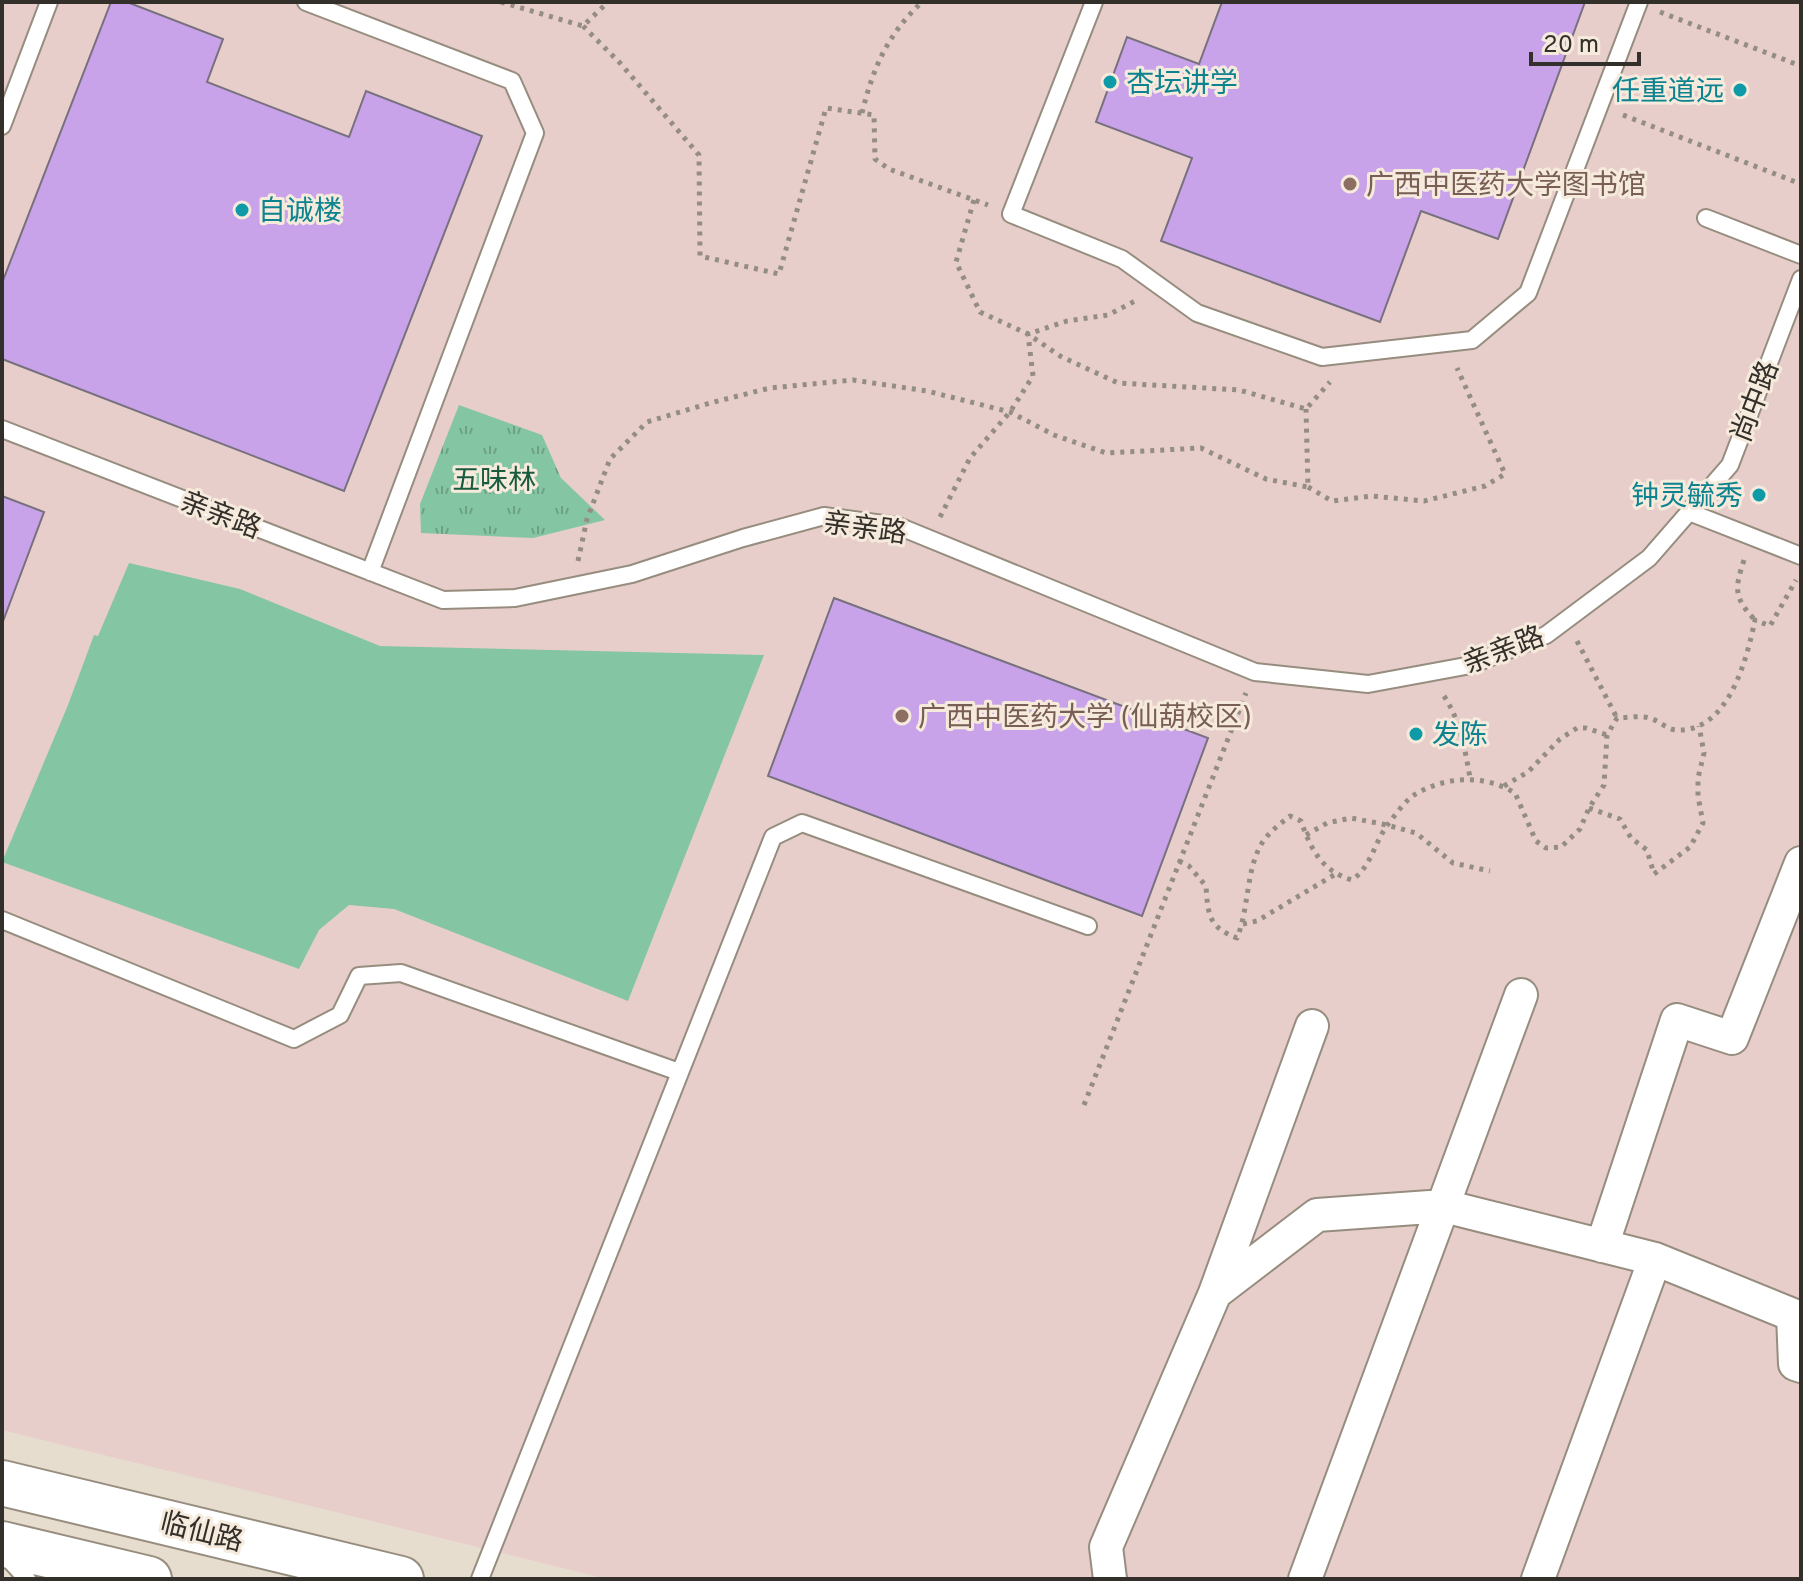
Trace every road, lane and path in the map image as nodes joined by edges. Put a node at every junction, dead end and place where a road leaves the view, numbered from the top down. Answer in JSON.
{"nodes":[{"id":1,"x":49,"y":2,"type":"edge"},
{"id":2,"x":306,"y":2,"type":"edge"},
{"id":3,"x":501,"y":2,"type":"edge"},
{"id":4,"x":608,"y":2,"type":"edge"},
{"id":5,"x":922,"y":2,"type":"edge"},
{"id":6,"x":1094,"y":2,"type":"edge"},
{"id":7,"x":1638,"y":3,"type":"edge"},
{"id":8,"x":583,"y":26,"type":"junction"},
{"id":9,"x":1801,"y":66,"type":"edge"},
{"id":10,"x":1599,"y":106,"type":"junction"},
{"id":11,"x":862,"y":113,"type":"junction"},
{"id":12,"x":2,"y":126,"type":"edge"},
{"id":13,"x":1801,"y":184,"type":"edge"},
{"id":14,"x":974,"y":200,"type":"junction"},
{"id":15,"x":1011,"y":214,"type":"junction"},
{"id":16,"x":1706,"y":218,"type":"dead end"},
{"id":17,"x":1801,"y":255,"type":"edge"},
{"id":18,"x":1801,"y":279,"type":"edge"},
{"id":19,"x":1161,"y":287,"type":"junction"},
{"id":20,"x":1028,"y":334,"type":"junction"},
{"id":21,"x":1446,"y":343,"type":"junction"},
{"id":22,"x":1357,"y":353,"type":"junction"},
{"id":23,"x":1306,"y":409,"type":"junction"},
{"id":24,"x":1010,"y":412,"type":"junction"},
{"id":25,"x":2,"y":429,"type":"edge"},
{"id":26,"x":1308,"y":487,"type":"junction"},
{"id":27,"x":1689,"y":512,"type":"junction"},
{"id":28,"x":1750,"y":536,"type":"junction"},
{"id":29,"x":929,"y":539,"type":"junction"},
{"id":30,"x":1801,"y":556,"type":"edge"},
{"id":31,"x":370,"y":572,"type":"junction"},
{"id":32,"x":1801,"y":572,"type":"edge"},
{"id":33,"x":572,"y":586,"type":"junction"},
{"id":34,"x":1565,"y":620,"type":"junction"},
{"id":35,"x":1755,"y":620,"type":"junction"},
{"id":36,"x":1429,"y":673,"type":"junction"},
{"id":37,"x":1244,"y":697,"type":"dead end"},
{"id":38,"x":1617,"y":718,"type":"junction"},
{"id":39,"x":1699,"y":726,"type":"junction"},
{"id":40,"x":1607,"y":735,"type":"junction"},
{"id":41,"x":1470,"y":778,"type":"junction"},
{"id":42,"x":1504,"y":786,"type":"junction"},
{"id":43,"x":1589,"y":808,"type":"junction"},
{"id":44,"x":1387,"y":825,"type":"junction"},
{"id":45,"x":1306,"y":835,"type":"junction"},
{"id":46,"x":1179,"y":861,"type":"junction"},
{"id":47,"x":1801,"y":863,"type":"edge"},
{"id":48,"x":1490,"y":871,"type":"dead end"},
{"id":49,"x":1334,"y":875,"type":"junction"},
{"id":50,"x":2,"y":920,"type":"edge"},
{"id":51,"x":1243,"y":924,"type":"junction"},
{"id":52,"x":1088,"y":926,"type":"dead end"},
{"id":53,"x":1521,"y":995,"type":"dead end"},
{"id":54,"x":1312,"y":1026,"type":"dead end"},
{"id":55,"x":679,"y":1072,"type":"junction"},
{"id":56,"x":1084,"y":1105,"type":"dead end"},
{"id":57,"x":1444,"y":1206,"type":"junction"},
{"id":58,"x":1602,"y":1246,"type":"junction"},
{"id":59,"x":1655,"y":1259,"type":"junction"},
{"id":60,"x":1215,"y":1293,"type":"junction"},
{"id":61,"x":1797,"y":1305,"type":"edge"},
{"id":62,"x":1801,"y":1366,"type":"edge"},
{"id":63,"x":2,"y":1483,"type":"edge"},
{"id":64,"x":2,"y":1544,"type":"edge"},
{"id":65,"x":2,"y":1552,"type":"edge"},
{"id":66,"x":27,"y":1579,"type":"edge"},
{"id":67,"x":149,"y":1579,"type":"edge"},
{"id":68,"x":401,"y":1579,"type":"edge"},
{"id":69,"x":480,"y":1579,"type":"edge"},
{"id":70,"x":1110,"y":1579,"type":"edge"},
{"id":71,"x":1305,"y":1579,"type":"edge"},
{"id":72,"x":1538,"y":1579,"type":"edge"}],
"edges":[{"from":1,"to":12,"type":"lane"},
{"from":2,"to":31,"type":"lane"},
{"from":3,"to":8,"type":"path"},
{"from":4,"to":8,"type":"path"},
{"from":5,"to":11,"type":"path"},
{"from":6,"to":15,"type":"lane"},
{"from":7,"to":9,"type":"path"},
{"from":7,"to":10,"type":"lane"},
{"from":8,"to":11,"type":"path"},
{"from":10,"to":13,"type":"path"},
{"from":10,"to":21,"type":"lane"},
{"from":11,"to":14,"type":"path"},
{"from":14,"to":15,"type":"path"},
{"from":14,"to":20,"type":"path"},
{"from":15,"to":19,"type":"lane"},
{"from":16,"to":17,"type":"lane"},
{"from":18,"to":27,"type":"lane","name":"尚中路"},
{"from":19,"to":20,"type":"path"},
{"from":19,"to":22,"type":"lane"},
{"from":20,"to":23,"type":"path"},
{"from":20,"to":24,"type":"path"},
{"from":21,"to":22,"type":"lane"},
{"from":21,"to":26,"type":"path"},
{"from":22,"to":23,"type":"path"},
{"from":23,"to":26,"type":"path"},
{"from":24,"to":26,"type":"path"},
{"from":24,"to":29,"type":"path"},
{"from":24,"to":33,"type":"path"},
{"from":25,"to":31,"type":"lane","name":"亲亲路"},
{"from":27,"to":28,"type":"lane"},
{"from":27,"to":34,"type":"lane","name":"亲亲路"},
{"from":28,"to":30,"type":"lane"},
{"from":28,"to":35,"type":"path"},
{"from":29,"to":33,"type":"lane","name":"亲亲路"},
{"from":29,"to":36,"type":"lane","name":"亲亲路"},
{"from":31,"to":33,"type":"lane","name":"亲亲路"},
{"from":32,"to":35,"type":"path"},
{"from":34,"to":36,"type":"lane","name":"亲亲路"},
{"from":34,"to":38,"type":"path"},
{"from":35,"to":39,"type":"path"},
{"from":36,"to":41,"type":"path"},
{"from":37,"to":46,"type":"path"},
{"from":38,"to":39,"type":"path"},
{"from":38,"to":40,"type":"path"},
{"from":39,"to":43,"type":"path"},
{"from":40,"to":42,"type":"path"},
{"from":40,"to":43,"type":"path"},
{"from":41,"to":42,"type":"path"},
{"from":41,"to":44,"type":"path"},
{"from":42,"to":43,"type":"path"},
{"from":44,"to":45,"type":"path"},
{"from":44,"to":48,"type":"path"},
{"from":44,"to":49,"type":"path"},
{"from":45,"to":49,"type":"path"},
{"from":45,"to":51,"type":"path"},
{"from":46,"to":51,"type":"path"},
{"from":46,"to":56,"type":"path"},
{"from":47,"to":58,"type":"street"},
{"from":49,"to":51,"type":"path"},
{"from":50,"to":55,"type":"lane"},
{"from":52,"to":55,"type":"lane"},
{"from":53,"to":57,"type":"street"},
{"from":54,"to":60,"type":"street"},
{"from":55,"to":69,"type":"lane"},
{"from":57,"to":58,"type":"street"},
{"from":57,"to":60,"type":"street"},
{"from":57,"to":71,"type":"street"},
{"from":58,"to":59,"type":"street"},
{"from":59,"to":61,"type":"street"},
{"from":59,"to":72,"type":"street"},
{"from":60,"to":70,"type":"street"},
{"from":61,"to":62,"type":"street"},
{"from":63,"to":68,"type":"street","name":"临仙路"},
{"from":64,"to":67,"type":"street"},
{"from":65,"to":66,"type":"lane"}]}
